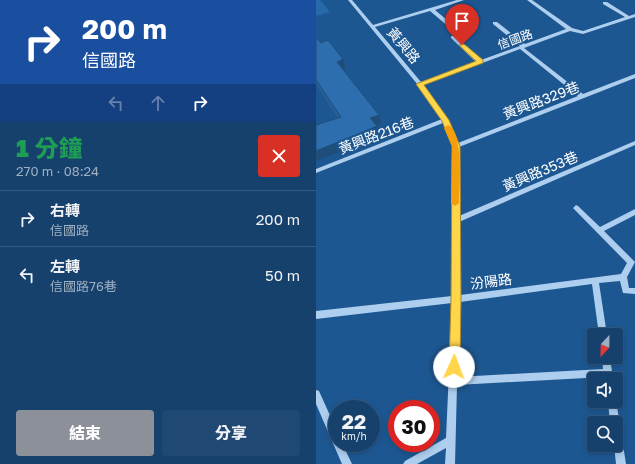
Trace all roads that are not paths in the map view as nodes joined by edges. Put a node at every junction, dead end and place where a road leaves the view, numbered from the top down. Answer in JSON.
{"nodes":[{"id":1,"x":350,"y":0,"type":"edge"},
{"id":2,"x":462,"y":0,"type":"edge"},
{"id":3,"x":529,"y":0,"type":"edge"},
{"id":4,"x":605,"y":3,"type":"dead end"},
{"id":5,"x":431,"y":9,"type":"junction"},
{"id":6,"x":635,"y":15,"type":"edge"},
{"id":7,"x":628,"y":17,"type":"junction"},
{"id":8,"x":495,"y":23,"type":"dead end"},
{"id":9,"x":372,"y":27,"type":"junction"},
{"id":10,"x":570,"y":29,"type":"junction"},
{"id":11,"x":458,"y":32,"type":"dead end"},
{"id":12,"x":452,"y":37,"type":"dead end"},
{"id":13,"x":522,"y":47,"type":"junction"},
{"id":14,"x":480,"y":62,"type":"junction"},
{"id":15,"x":635,"y":76,"type":"edge"},
{"id":16,"x":420,"y":84,"type":"junction"},
{"id":17,"x":583,"y":97,"type":"junction"},
{"id":18,"x":445,"y":120,"type":"junction"},
{"id":19,"x":635,"y":143,"type":"edge"},
{"id":20,"x":456,"y":146,"type":"junction"},
{"id":21,"x":316,"y":171,"type":"edge"},
{"id":22,"x":576,"y":208,"type":"dead end"},
{"id":23,"x":635,"y":212,"type":"edge"},
{"id":24,"x":455,"y":221,"type":"junction"},
{"id":25,"x":599,"y":231,"type":"junction"},
{"id":26,"x":622,"y":277,"type":"junction"},
{"id":27,"x":595,"y":281,"type":"junction"},
{"id":28,"x":635,"y":291,"type":"edge"},
{"id":29,"x":456,"y":299,"type":"junction"},
{"id":30,"x":316,"y":315,"type":"edge"},
{"id":31,"x":602,"y":328,"type":"edge"},
{"id":32,"x":587,"y":377,"type":"edge"},
{"id":33,"x":454,"y":381,"type":"junction"},
{"id":34,"x":316,"y":394,"type":"edge"},
{"id":35,"x":328,"y":422,"type":"edge"},
{"id":36,"x":450,"y":441,"type":"junction"},
{"id":37,"x":341,"y":452,"type":"edge"},
{"id":38,"x":619,"y":452,"type":"edge"},
{"id":39,"x":346,"y":464,"type":"edge"},
{"id":40,"x":408,"y":464,"type":"edge"},
{"id":41,"x":450,"y":464,"type":"edge"},
{"id":42,"x":621,"y":464,"type":"edge"}],
"edges":[{"from":1,"to":9,"type":"street","name":"黃興路"},
{"from":2,"to":5,"type":"street"},
{"from":3,"to":10,"type":"street","name":"信國路"},
{"from":4,"to":7,"type":"street"},
{"from":5,"to":9,"type":"street"},
{"from":5,"to":11,"type":"street"},
{"from":6,"to":7,"type":"street"},
{"from":7,"to":10,"type":"street"},
{"from":8,"to":13,"type":"street"},
{"from":9,"to":16,"type":"street","name":"黃興路"},
{"from":10,"to":13,"type":"street","name":"信國路"},
{"from":12,"to":14,"type":"street"},
{"from":13,"to":14,"type":"street","name":"信國路"},
{"from":13,"to":17,"type":"street"},
{"from":14,"to":16,"type":"street","name":"信國路"},
{"from":15,"to":17,"type":"street","name":"黃興路329巷"},
{"from":16,"to":18,"type":"street","name":"黃興路"},
{"from":17,"to":20,"type":"street","name":"黃興路329巷"},
{"from":18,"to":20,"type":"street","name":"黃興路"},
{"from":18,"to":21,"type":"street","name":"黃興路216巷"},
{"from":19,"to":24,"type":"street","name":"黃興路353巷"},
{"from":20,"to":24,"type":"street","name":"黃興路"},
{"from":22,"to":25,"type":"street"},
{"from":23,"to":25,"type":"street"},
{"from":24,"to":29,"type":"street","name":"黃興路"},
{"from":25,"to":26,"type":"street"},
{"from":26,"to":27,"type":"street","name":"汾陽路"},
{"from":26,"to":28,"type":"street"},
{"from":27,"to":29,"type":"street","name":"汾陽路"},
{"from":27,"to":31,"type":"street"},
{"from":29,"to":30,"type":"street","name":"汾陽路"},
{"from":29,"to":33,"type":"street","name":"黃興路"},
{"from":32,"to":33,"type":"street"},
{"from":33,"to":36,"type":"street","name":"黃興路"},
{"from":34,"to":35,"type":"street"},
{"from":36,"to":40,"type":"street"},
{"from":36,"to":41,"type":"street","name":"黃興路"},
{"from":37,"to":39,"type":"street"},
{"from":38,"to":42,"type":"street"}]}
